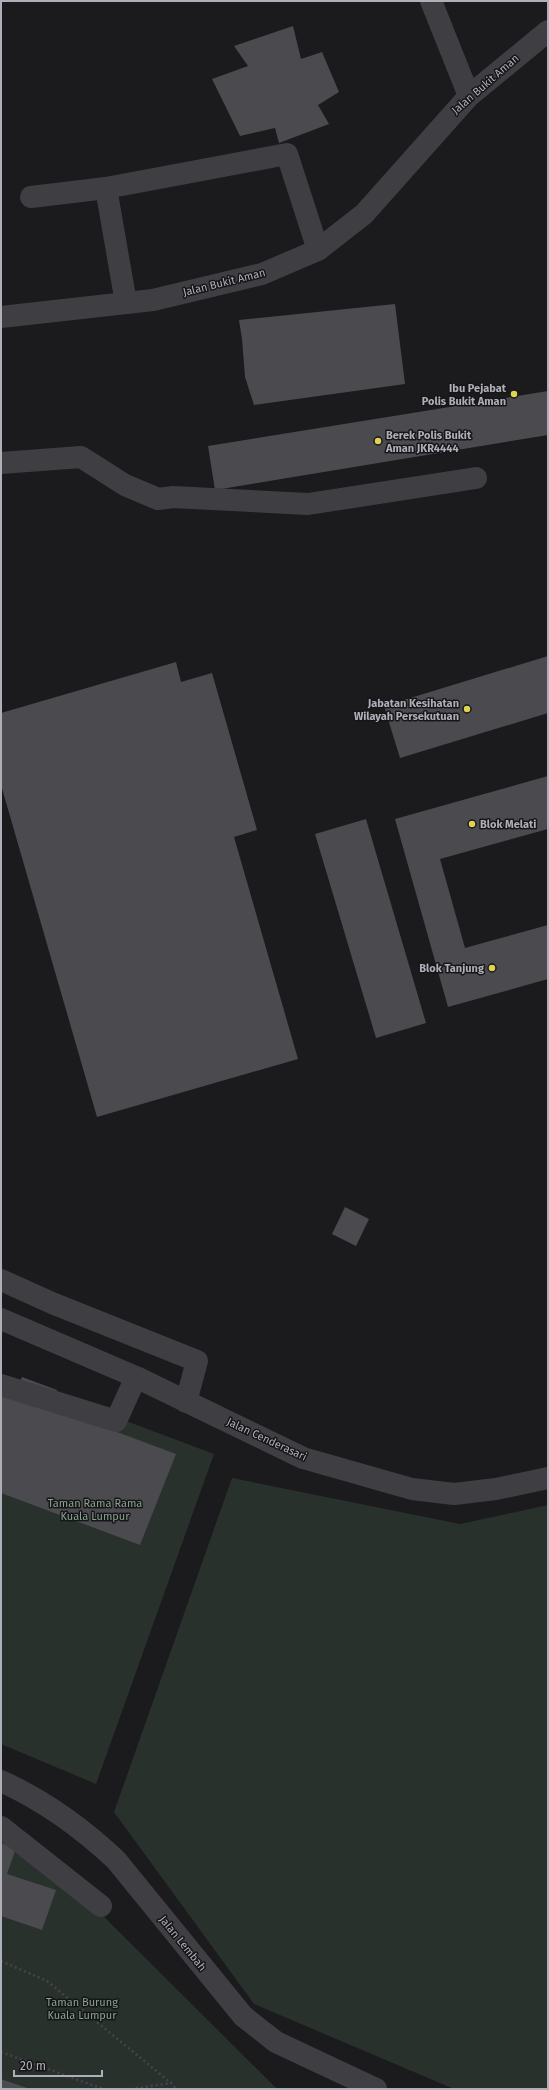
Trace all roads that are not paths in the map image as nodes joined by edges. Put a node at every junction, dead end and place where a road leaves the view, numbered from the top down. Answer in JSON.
{"nodes":[{"id":1,"x":431,"y":1,"type":"edge"},
{"id":2,"x":548,"y":31,"type":"edge"},
{"id":3,"x":469,"y":96,"type":"junction"},
{"id":4,"x":106,"y":188,"type":"junction"},
{"id":5,"x":31,"y":197,"type":"dead end"},
{"id":6,"x":318,"y":250,"type":"junction"},
{"id":7,"x":126,"y":303,"type":"junction"},
{"id":8,"x":1,"y":318,"type":"edge"},
{"id":9,"x":1,"y":464,"type":"edge"},
{"id":10,"x":476,"y":478,"type":"dead end"},
{"id":11,"x":1,"y":1280,"type":"edge"},
{"id":12,"x":52,"y":1303,"type":"junction"},
{"id":13,"x":1,"y":1319,"type":"edge"},
{"id":14,"x":40,"y":1335,"type":"junction"},
{"id":15,"x":136,"y":1376,"type":"junction"},
{"id":16,"x":1,"y":1385,"type":"edge"},
{"id":17,"x":186,"y":1402,"type":"junction"},
{"id":18,"x":548,"y":1478,"type":"edge"},
{"id":19,"x":1,"y":1781,"type":"edge"},
{"id":20,"x":1,"y":1827,"type":"edge"},
{"id":21,"x":101,"y":1906,"type":"dead end"},
{"id":22,"x":376,"y":2089,"type":"edge"}],
"edges":[{"from":1,"to":3,"type":"street"},
{"from":2,"to":3,"type":"street","name":"Jalan Bukit Aman"},
{"from":3,"to":6,"type":"street","name":"Jalan Bukit Aman"},
{"from":4,"to":5,"type":"street"},
{"from":4,"to":6,"type":"street"},
{"from":4,"to":7,"type":"street"},
{"from":6,"to":7,"type":"street","name":"Jalan Bukit Aman"},
{"from":7,"to":8,"type":"street","name":"Jalan Bukit Aman"},
{"from":9,"to":10,"type":"street"},
{"from":11,"to":12,"type":"street"},
{"from":12,"to":14,"type":"street"},
{"from":12,"to":17,"type":"street"},
{"from":13,"to":14,"type":"street","name":"Jalan Cenderasari"},
{"from":14,"to":15,"type":"street","name":"Jalan Cenderasari"},
{"from":15,"to":16,"type":"street"},
{"from":15,"to":17,"type":"street","name":"Jalan Cenderasari"},
{"from":17,"to":18,"type":"street","name":"Jalan Cenderasari"},
{"from":19,"to":22,"type":"street","name":"Jalan Lembah"},
{"from":20,"to":21,"type":"street"}]}
